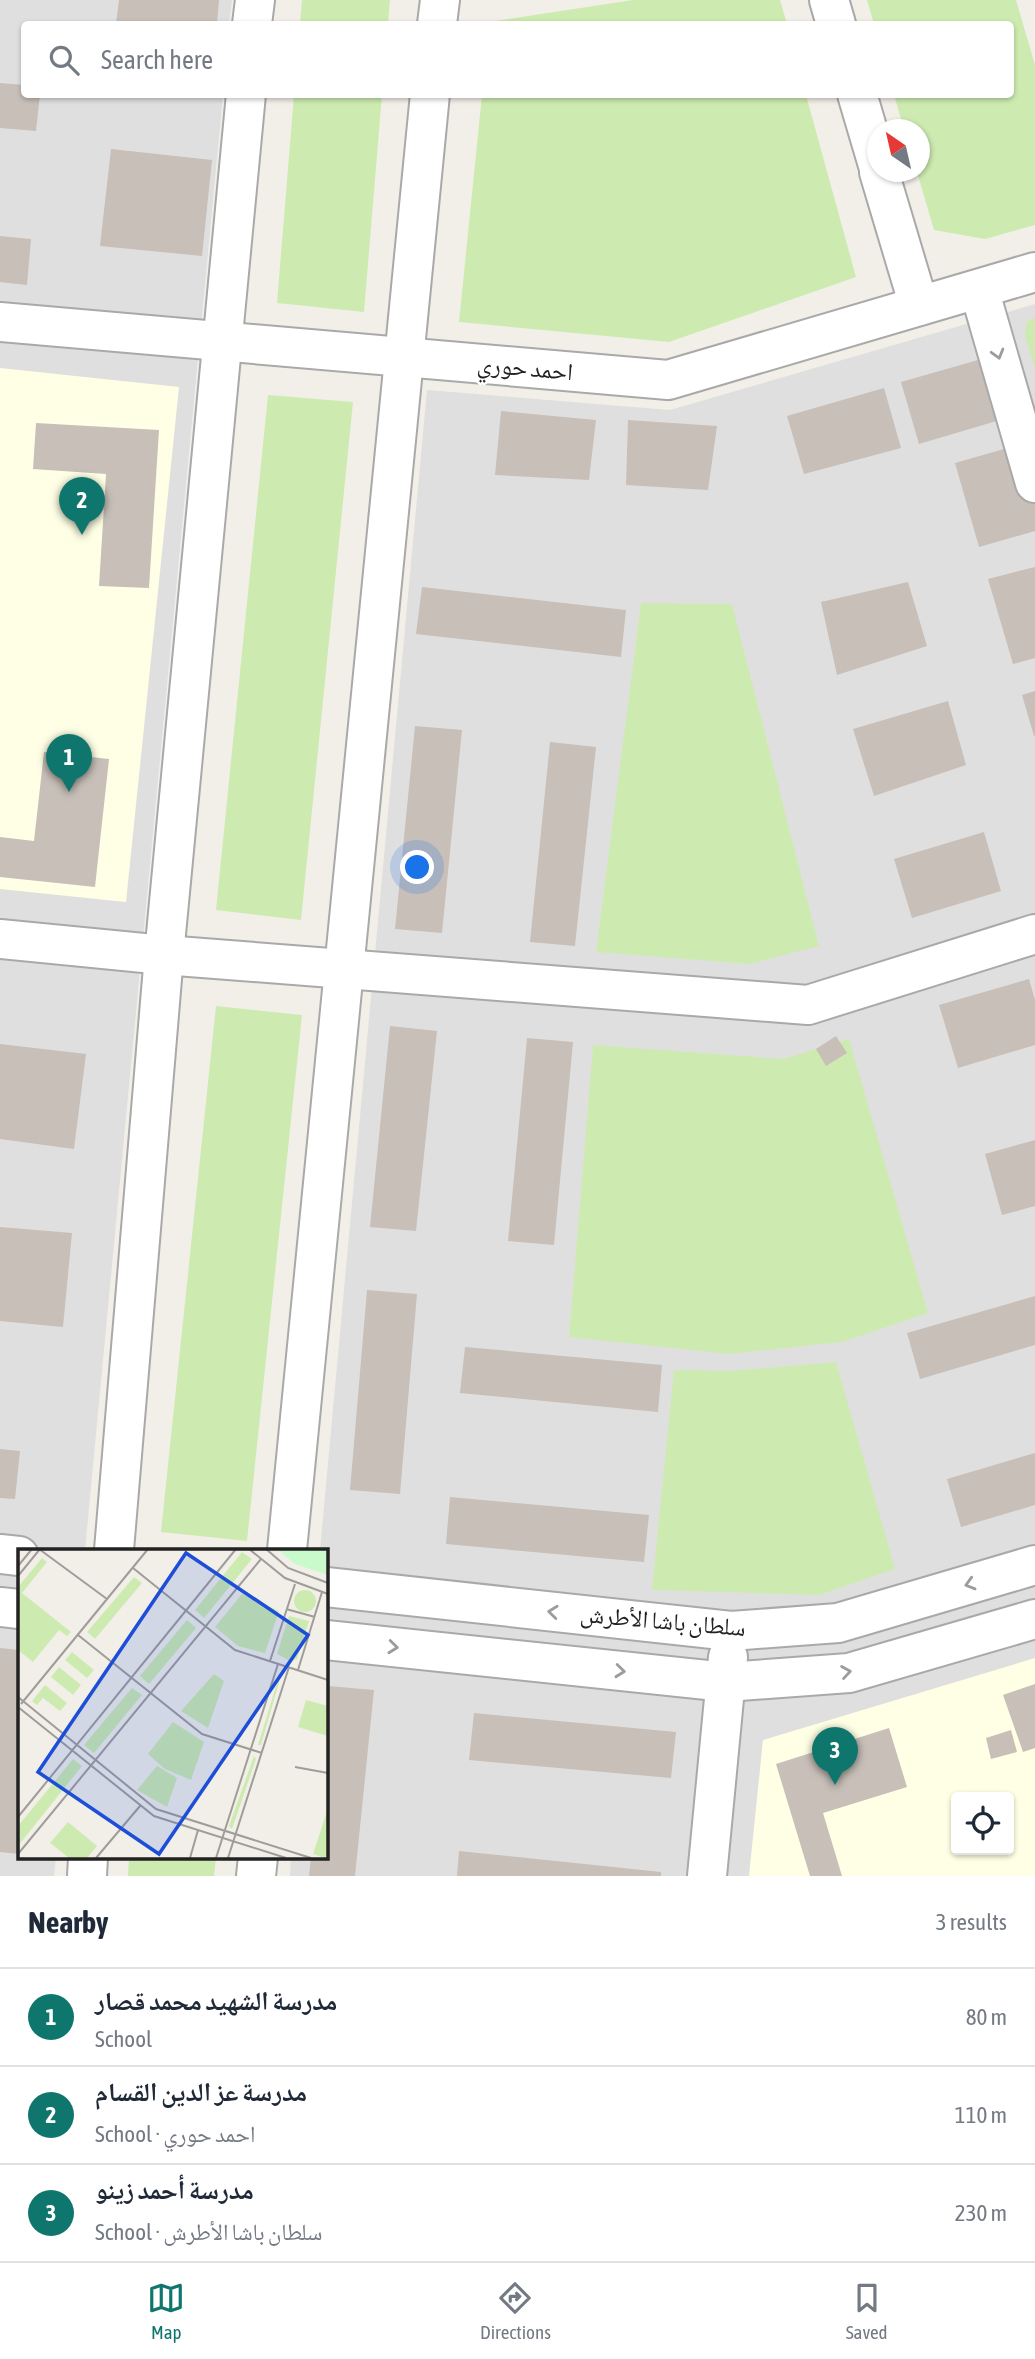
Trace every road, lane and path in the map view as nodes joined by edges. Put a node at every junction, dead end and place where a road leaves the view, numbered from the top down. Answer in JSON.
{"nodes":[{"id":1,"x":255,"y":0,"type":"edge"},
{"id":2,"x":440,"y":0,"type":"edge"},
{"id":3,"x":829,"y":0,"type":"edge"},
{"id":4,"x":252,"y":21,"type":"edge"},
{"id":5,"x":437,"y":21,"type":"edge"},
{"id":6,"x":835,"y":21,"type":"edge"},
{"id":7,"x":246,"y":98,"type":"edge"},
{"id":8,"x":430,"y":98,"type":"edge"},
{"id":9,"x":858,"y":98,"type":"edge"},
{"id":10,"x":867,"y":130,"type":"edge"},
{"id":11,"x":882,"y":182,"type":"edge"},
{"id":12,"x":1035,"y":272,"type":"edge"},
{"id":13,"x":979,"y":289,"type":"junction"},
{"id":14,"x":919,"y":306,"type":"junction"},
{"id":15,"x":0,"y":322,"type":"edge"},
{"id":16,"x":222,"y":341,"type":"junction"},
{"id":17,"x":405,"y":357,"type":"junction"},
{"id":18,"x":1035,"y":483,"type":"edge"},
{"id":19,"x":1035,"y":934,"type":"edge"},
{"id":20,"x":0,"y":939,"type":"edge"},
{"id":21,"x":164,"y":954,"type":"junction"},
{"id":22,"x":346,"y":969,"type":"junction"},
{"id":23,"x":114,"y":1549,"type":"edge"},
{"id":24,"x":287,"y":1549,"type":"edge"},
{"id":25,"x":0,"y":1554,"type":"edge"},
{"id":26,"x":18,"y":1556,"type":"edge"},
{"id":27,"x":1035,"y":1565,"type":"edge"},
{"id":28,"x":327,"y":1587,"type":"edge"},
{"id":29,"x":0,"y":1607,"type":"edge"},
{"id":30,"x":18,"y":1609,"type":"edge"},
{"id":31,"x":1035,"y":1619,"type":"edge"},
{"id":32,"x":731,"y":1631,"type":"junction"},
{"id":33,"x":327,"y":1640,"type":"edge"},
{"id":34,"x":726,"y":1682,"type":"junction"},
{"id":35,"x":88,"y":1858,"type":"edge"},
{"id":36,"x":258,"y":1858,"type":"edge"},
{"id":37,"x":87,"y":1876,"type":"edge"},
{"id":38,"x":256,"y":1876,"type":"edge"},
{"id":39,"x":707,"y":1876,"type":"edge"}],
"edges":[{"from":1,"to":4,"type":"street"},
{"from":2,"to":5,"type":"street"},
{"from":3,"to":6,"type":"street"},
{"from":7,"to":16,"type":"street"},
{"from":8,"to":17,"type":"street"},
{"from":9,"to":10,"type":"street"},
{"from":11,"to":14,"type":"street"},
{"from":12,"to":13,"type":"street","name":"احمد حوري"},
{"from":13,"to":14,"type":"street","name":"احمد حوري"},
{"from":13,"to":18,"type":"street","one_way":true},
{"from":14,"to":17,"type":"street","name":"احمد حوري"},
{"from":15,"to":16,"type":"street","name":"احمد حوري"},
{"from":16,"to":17,"type":"street","name":"احمد حوري"},
{"from":16,"to":21,"type":"street"},
{"from":17,"to":22,"type":"street"},
{"from":19,"to":22,"type":"street"},
{"from":20,"to":21,"type":"street"},
{"from":21,"to":22,"type":"street"},
{"from":21,"to":23,"type":"street"},
{"from":22,"to":24,"type":"street"},
{"from":25,"to":26,"type":"street"},
{"from":27,"to":32,"type":"street","name":"سلطان باشا الأطرش","one_way":true},
{"from":32,"to":28,"type":"street","name":"سلطان باشا الأطرش","one_way":true},
{"from":29,"to":30,"type":"street"},
{"from":34,"to":31,"type":"street","one_way":true},
{"from":32,"to":34,"type":"street"},
{"from":33,"to":34,"type":"street","one_way":true},
{"from":34,"to":39,"type":"street"},
{"from":35,"to":37,"type":"street"},
{"from":36,"to":38,"type":"street"}]}
